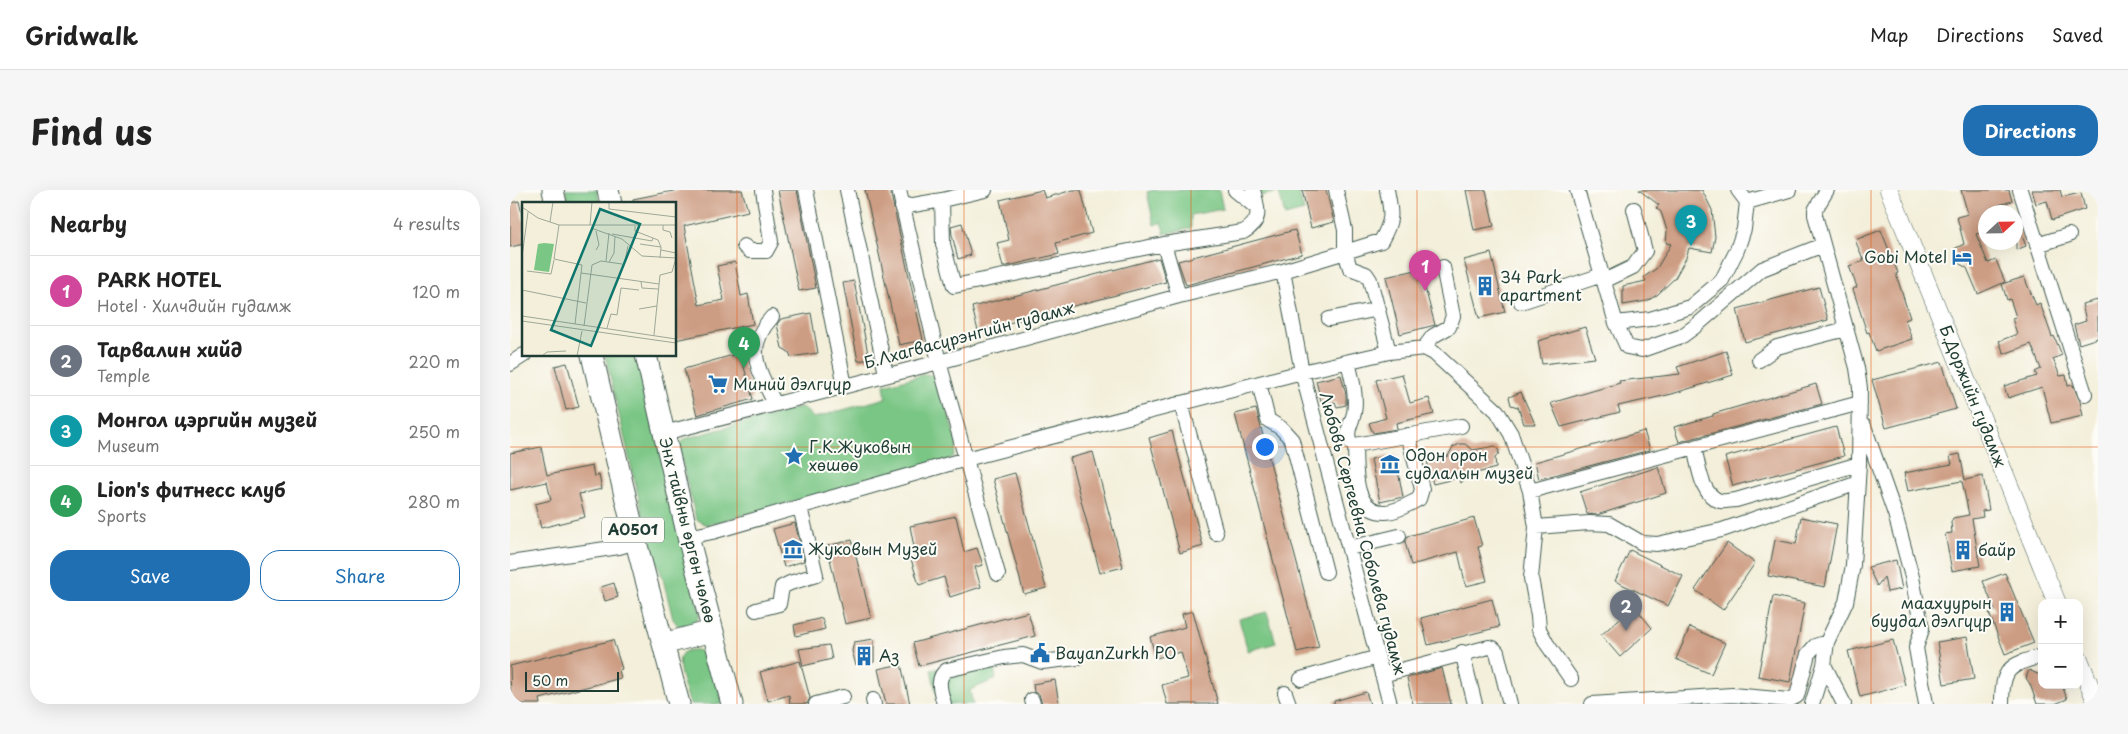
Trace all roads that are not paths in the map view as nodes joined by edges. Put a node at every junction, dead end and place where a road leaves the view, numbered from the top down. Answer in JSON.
{"nodes":[{"id":1,"x":763,"y":190,"type":"edge"},
{"id":2,"x":806,"y":190,"type":"edge"},
{"id":3,"x":847,"y":190,"type":"edge"},
{"id":4,"x":899,"y":190,"type":"edge"},
{"id":5,"x":985,"y":190,"type":"edge"},
{"id":6,"x":1235,"y":190,"type":"edge"},
{"id":7,"x":1253,"y":190,"type":"edge"},
{"id":8,"x":1336,"y":190,"type":"edge"},
{"id":9,"x":1387,"y":190,"type":"edge"},
{"id":10,"x":1577,"y":190,"type":"edge"},
{"id":11,"x":1738,"y":190,"type":"edge"},
{"id":12,"x":1790,"y":190,"type":"edge"},
{"id":13,"x":1827,"y":190,"type":"edge"},
{"id":14,"x":1889,"y":190,"type":"edge"},
{"id":15,"x":2020,"y":190,"type":"edge"},
{"id":16,"x":942,"y":200,"type":"junction"},
{"id":17,"x":1747,"y":202,"type":"junction"},
{"id":18,"x":902,"y":207,"type":"junction"},
{"id":19,"x":1257,"y":208,"type":"junction"},
{"id":20,"x":1634,"y":210,"type":"dead end"},
{"id":21,"x":2069,"y":235,"type":"dead end"},
{"id":22,"x":1164,"y":244,"type":"junction"},
{"id":23,"x":1823,"y":245,"type":"junction"},
{"id":24,"x":2038,"y":245,"type":"junction"},
{"id":25,"x":744,"y":246,"type":"dead end"},
{"id":26,"x":1345,"y":252,"type":"junction"},
{"id":27,"x":1443,"y":268,"type":"dead end"},
{"id":28,"x":1283,"y":271,"type":"junction"},
{"id":29,"x":1603,"y":278,"type":"junction"},
{"id":30,"x":1179,"y":296,"type":"junction"},
{"id":31,"x":1521,"y":302,"type":"dead end"},
{"id":32,"x":1379,"y":309,"type":"junction"},
{"id":33,"x":772,"y":317,"type":"dead end"},
{"id":34,"x":1329,"y":319,"type":"dead end"},
{"id":35,"x":1616,"y":323,"type":"junction"},
{"id":36,"x":1846,"y":329,"type":"junction"},
{"id":37,"x":1424,"y":348,"type":"junction"},
{"id":38,"x":1390,"y":352,"type":"junction"},
{"id":39,"x":522,"y":356,"type":"edge"},
{"id":40,"x":592,"y":356,"type":"edge"},
{"id":41,"x":646,"y":356,"type":"edge"},
{"id":42,"x":1759,"y":360,"type":"dead end"},
{"id":43,"x":939,"y":362,"type":"junction"},
{"id":44,"x":1348,"y":362,"type":"junction"},
{"id":45,"x":510,"y":364,"type":"edge"},
{"id":46,"x":1302,"y":372,"type":"junction"},
{"id":47,"x":886,"y":374,"type":"junction"},
{"id":48,"x":1259,"y":383,"type":"junction"},
{"id":49,"x":845,"y":386,"type":"junction"},
{"id":50,"x":2085,"y":394,"type":"dead end"},
{"id":51,"x":1181,"y":403,"type":"junction"},
{"id":52,"x":775,"y":404,"type":"junction"},
{"id":53,"x":1860,"y":410,"type":"junction"},
{"id":54,"x":1461,"y":426,"type":"dead end"},
{"id":55,"x":664,"y":433,"type":"junction"},
{"id":56,"x":1408,"y":435,"type":"junction"},
{"id":57,"x":1356,"y":445,"type":"junction"},
{"id":58,"x":1694,"y":448,"type":"junction"},
{"id":59,"x":966,"y":459,"type":"junction"},
{"id":60,"x":1860,"y":464,"type":"junction"},
{"id":61,"x":1858,"y":483,"type":"junction"},
{"id":62,"x":1530,"y":491,"type":"junction"},
{"id":63,"x":800,"y":507,"type":"junction"},
{"id":64,"x":1536,"y":527,"type":"junction"},
{"id":65,"x":1216,"y":533,"type":"dead end"},
{"id":66,"x":1400,"y":536,"type":"dead end"},
{"id":67,"x":688,"y":537,"type":"junction"},
{"id":68,"x":636,"y":542,"type":"junction"},
{"id":69,"x":1349,"y":548,"type":"junction"},
{"id":70,"x":510,"y":564,"type":"edge"},
{"id":71,"x":1326,"y":572,"type":"dead end"},
{"id":72,"x":998,"y":574,"type":"dead end"},
{"id":73,"x":2055,"y":599,"type":"edge"},
{"id":74,"x":756,"y":610,"type":"dead end"},
{"id":75,"x":712,"y":630,"type":"junction"},
{"id":76,"x":1828,"y":642,"type":"junction"},
{"id":77,"x":663,"y":644,"type":"junction"},
{"id":78,"x":1462,"y":652,"type":"junction"},
{"id":79,"x":1378,"y":657,"type":"junction"},
{"id":80,"x":2038,"y":657,"type":"edge"},
{"id":81,"x":1077,"y":658,"type":"dead end"},
{"id":82,"x":1824,"y":665,"type":"junction"},
{"id":83,"x":2083,"y":669,"type":"edge"},
{"id":84,"x":1382,"y":675,"type":"junction"},
{"id":85,"x":1300,"y":679,"type":"dead end"},
{"id":86,"x":1571,"y":679,"type":"dead end"},
{"id":87,"x":843,"y":697,"type":"dead end"},
{"id":88,"x":679,"y":704,"type":"edge"},
{"id":89,"x":732,"y":704,"type":"edge"},
{"id":90,"x":816,"y":704,"type":"edge"},
{"id":91,"x":944,"y":704,"type":"edge"},
{"id":92,"x":1390,"y":704,"type":"edge"},
{"id":93,"x":1475,"y":704,"type":"edge"},
{"id":94,"x":1510,"y":704,"type":"edge"},
{"id":95,"x":1592,"y":704,"type":"edge"},
{"id":96,"x":1812,"y":704,"type":"edge"},
{"id":97,"x":1844,"y":704,"type":"edge"},
{"id":98,"x":1926,"y":704,"type":"edge"},
{"id":99,"x":2002,"y":704,"type":"edge"},
{"id":100,"x":2097,"y":704,"type":"edge"}],
"edges":[{"from":1,"to":25,"type":"street"},
{"from":2,"to":49,"type":"street"},
{"from":3,"to":47,"type":"street"},
{"from":4,"to":18,"type":"street"},
{"from":5,"to":16,"type":"street"},
{"from":6,"to":19,"type":"street"},
{"from":7,"to":19,"type":"street"},
{"from":8,"to":26,"type":"street"},
{"from":9,"to":26,"type":"street","name":"Б.Лхагвасүрэнгийн гудамж"},
{"from":10,"to":29,"type":"street"},
{"from":11,"to":17,"type":"street"},
{"from":12,"to":17,"type":"street"},
{"from":13,"to":23,"type":"street"},
{"from":14,"to":73,"type":"main road","name":"Б.Доржийн гудамж"},
{"from":15,"to":24,"type":"street"},
{"from":16,"to":18,"type":"street"},
{"from":16,"to":22,"type":"street"},
{"from":17,"to":35,"type":"street"},
{"from":18,"to":43,"type":"street"},
{"from":19,"to":22,"type":"street"},
{"from":20,"to":29,"type":"street"},
{"from":21,"to":24,"type":"street"},
{"from":22,"to":30,"type":"street"},
{"from":23,"to":35,"type":"street"},
{"from":23,"to":36,"type":"street"},
{"from":24,"to":50,"type":"street"},
{"from":26,"to":28,"type":"street","name":"Б.Лхагвасүрэнгийн гудамж"},
{"from":26,"to":32,"type":"street"},
{"from":27,"to":37,"type":"street"},
{"from":28,"to":30,"type":"street","name":"Б.Лхагвасүрэнгийн гудамж"},
{"from":28,"to":46,"type":"street","name":"Любовь Сергеевна Соболева гудамж"},
{"from":29,"to":31,"type":"street"},
{"from":29,"to":35,"type":"street"},
{"from":30,"to":43,"type":"street","name":"Б.Лхагвасүрэнгийн гудамж"},
{"from":32,"to":34,"type":"street"},
{"from":32,"to":38,"type":"street"},
{"from":33,"to":52,"type":"street"},
{"from":36,"to":42,"type":"street"},
{"from":36,"to":53,"type":"street"},
{"from":37,"to":38,"type":"street"},
{"from":37,"to":62,"type":"street"},
{"from":38,"to":44,"type":"street"},
{"from":39,"to":45,"type":"street"},
{"from":40,"to":68,"type":"highway","number":"A0501"},
{"from":41,"to":55,"type":"highway","name":"Энх тайвны өргөн чөлөө","number":"A0501"},
{"from":43,"to":47,"type":"street","name":"Б.Лхагвасүрэнгийн гудамж"},
{"from":43,"to":59,"type":"street"},
{"from":44,"to":46,"type":"street"},
{"from":44,"to":57,"type":"street"},
{"from":46,"to":48,"type":"street"},
{"from":46,"to":69,"type":"street","name":"Любовь Сергеевна Соболева гудамж"},
{"from":47,"to":49,"type":"street","name":"Б.Лхагвасүрэнгийн гудамж"},
{"from":48,"to":51,"type":"street"},
{"from":48,"to":71,"type":"street"},
{"from":49,"to":52,"type":"street","name":"Б.Лхагвасүрэнгийн гудамж"},
{"from":51,"to":59,"type":"street"},
{"from":51,"to":65,"type":"street"},
{"from":52,"to":55,"type":"street","name":"Б.Лхагвасүрэнгийн гудамж"},
{"from":53,"to":58,"type":"street"},
{"from":53,"to":60,"type":"street"},
{"from":53,"to":98,"type":"street"},
{"from":54,"to":56,"type":"street"},
{"from":55,"to":67,"type":"highway","name":"Энх тайвны өргөн чөлөө","number":"A0501"},
{"from":56,"to":57,"type":"street"},
{"from":56,"to":57,"type":"street"},
{"from":58,"to":60,"type":"street"},
{"from":58,"to":62,"type":"street"},
{"from":59,"to":63,"type":"street"},
{"from":59,"to":72,"type":"street"},
{"from":60,"to":61,"type":"street"},
{"from":61,"to":64,"type":"street"},
{"from":61,"to":76,"type":"street"},
{"from":62,"to":64,"type":"street"},
{"from":63,"to":67,"type":"street"},
{"from":63,"to":74,"type":"street"},
{"from":64,"to":86,"type":"street"},
{"from":66,"to":69,"type":"street"},
{"from":67,"to":75,"type":"highway","name":"Энх тайвны өргөн чөлөө","number":"A0501"},
{"from":68,"to":70,"type":"street"},
{"from":68,"to":77,"type":"highway","number":"A0501"},
{"from":69,"to":79,"type":"street","name":"Любовь Сергеевна Соболева гудамж"},
{"from":75,"to":77,"type":"highway"},
{"from":75,"to":89,"type":"highway","name":"Энх тайвны өргөн чөлөө","number":"A0501"},
{"from":76,"to":82,"type":"street"},
{"from":76,"to":95,"type":"street"},
{"from":77,"to":88,"type":"highway","number":"A0501"},
{"from":78,"to":84,"type":"street"},
{"from":78,"to":93,"type":"street"},
{"from":78,"to":94,"type":"street"},
{"from":79,"to":84,"type":"street","name":"Любовь Сергеевна Соболева гудамж"},
{"from":79,"to":85,"type":"street"},
{"from":80,"to":99,"type":"street"},
{"from":81,"to":91,"type":"street"},
{"from":82,"to":96,"type":"street"},
{"from":82,"to":97,"type":"street"},
{"from":83,"to":100,"type":"main road"},
{"from":84,"to":92,"type":"street","name":"Любовь Сергеевна Соболева гудамж"},
{"from":87,"to":90,"type":"street"}]}
